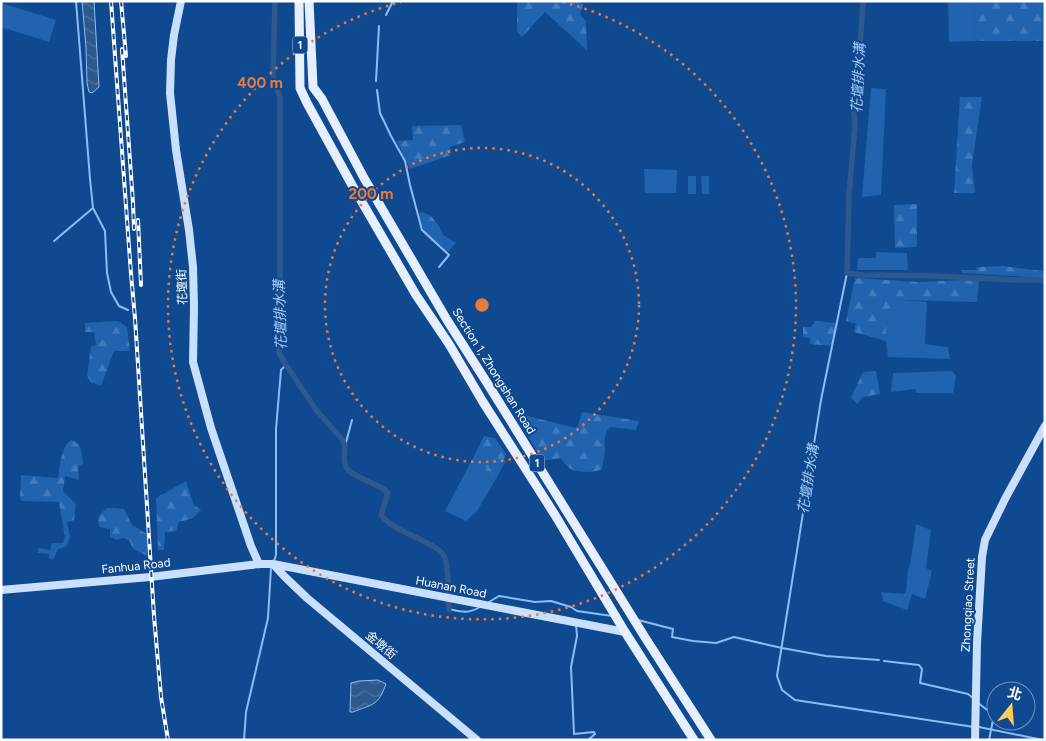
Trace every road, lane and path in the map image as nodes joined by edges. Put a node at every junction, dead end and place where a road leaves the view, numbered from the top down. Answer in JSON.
{"nodes":[{"id":1,"x":181,"y":1,"type":"edge"},
{"id":2,"x":299,"y":1,"type":"edge"},
{"id":3,"x":309,"y":1,"type":"edge"},
{"id":4,"x":1045,"y":426,"type":"edge"},
{"id":5,"x":259,"y":564,"type":"junction"},
{"id":6,"x":273,"y":564,"type":"junction"},
{"id":7,"x":1,"y":590,"type":"edge"},
{"id":8,"x":625,"y":632,"type":"junction"},
{"id":9,"x":477,"y":740,"type":"edge"},
{"id":10,"x":694,"y":740,"type":"edge"},
{"id":11,"x":711,"y":740,"type":"edge"},
{"id":12,"x":975,"y":740,"type":"edge"}],
"edges":[{"from":1,"to":5,"type":"street","name":"花壇街"},
{"from":2,"to":8,"type":"main road","name":"Section 1, Zhongshan Road","number":"1"},
{"from":3,"to":11,"type":"main road","name":"Section 1, Zhongshan Road","number":"1"},
{"from":4,"to":12,"type":"street","name":"Zhongqiao Street"},
{"from":5,"to":6,"type":"street","name":"Fanhua Road"},
{"from":5,"to":7,"type":"street","name":"Fanhua Road"},
{"from":6,"to":8,"type":"street","name":"Huanan Road"},
{"from":6,"to":9,"type":"street","name":"金墩街"},
{"from":8,"to":10,"type":"main road","name":"Section 1, Zhongshan Road","number":"1"}]}
